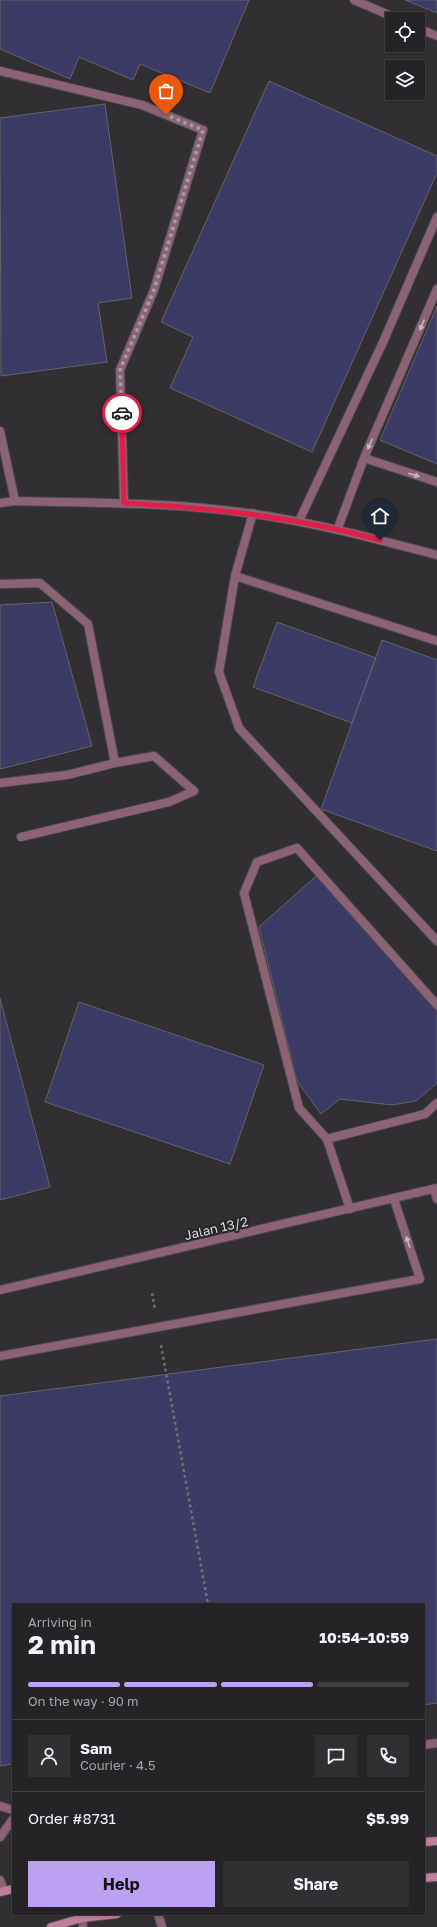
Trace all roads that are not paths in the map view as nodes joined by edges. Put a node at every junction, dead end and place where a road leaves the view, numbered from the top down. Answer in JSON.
{"nodes":[{"id":1,"x":354,"y":0,"type":"edge"},
{"id":2,"x":385,"y":13,"type":"edge"},
{"id":3,"x":425,"y":31,"type":"edge"},
{"id":4,"x":437,"y":36,"type":"edge"},
{"id":5,"x":0,"y":71,"type":"edge"},
{"id":6,"x":437,"y":217,"type":"edge"},
{"id":7,"x":437,"y":289,"type":"edge"},
{"id":8,"x":0,"y":431,"type":"edge"},
{"id":9,"x":364,"y":458,"type":"junction"},
{"id":10,"x":437,"y":482,"type":"edge"},
{"id":11,"x":15,"y":501,"type":"junction"},
{"id":12,"x":0,"y":503,"type":"edge"},
{"id":13,"x":124,"y":503,"type":"junction"},
{"id":14,"x":253,"y":513,"type":"junction"},
{"id":15,"x":299,"y":521,"type":"junction"},
{"id":16,"x":338,"y":528,"type":"junction"},
{"id":17,"x":437,"y":555,"type":"edge"},
{"id":18,"x":235,"y":576,"type":"junction"},
{"id":19,"x":0,"y":584,"type":"edge"},
{"id":20,"x":437,"y":641,"type":"edge"},
{"id":21,"x":115,"y":763,"type":"junction"},
{"id":22,"x":0,"y":783,"type":"edge"},
{"id":23,"x":21,"y":837,"type":"dead end"},
{"id":24,"x":437,"y":941,"type":"edge"},
{"id":25,"x":437,"y":1005,"type":"edge"},
{"id":26,"x":437,"y":1104,"type":"edge"},
{"id":27,"x":327,"y":1139,"type":"junction"},
{"id":28,"x":435,"y":1188,"type":"edge"},
{"id":29,"x":394,"y":1199,"type":"junction"},
{"id":30,"x":437,"y":1199,"type":"edge"},
{"id":31,"x":350,"y":1209,"type":"junction"},
{"id":32,"x":0,"y":1290,"type":"edge"},
{"id":33,"x":0,"y":1356,"type":"edge"},
{"id":34,"x":437,"y":1743,"type":"edge"},
{"id":35,"x":425,"y":1745,"type":"edge"},
{"id":36,"x":0,"y":1806,"type":"edge"},
{"id":37,"x":12,"y":1810,"type":"edge"},
{"id":38,"x":12,"y":1820,"type":"edge"},
{"id":39,"x":0,"y":1837,"type":"edge"},
{"id":40,"x":437,"y":1840,"type":"edge"},
{"id":41,"x":425,"y":1842,"type":"edge"},
{"id":42,"x":437,"y":1877,"type":"edge"},
{"id":43,"x":425,"y":1878,"type":"edge"},
{"id":44,"x":0,"y":1880,"type":"edge"},
{"id":45,"x":12,"y":1889,"type":"edge"},
{"id":46,"x":2,"y":1892,"type":"edge"},
{"id":47,"x":114,"y":1915,"type":"edge"},
{"id":48,"x":158,"y":1915,"type":"edge"},
{"id":49,"x":82,"y":1923,"type":"edge"},
{"id":50,"x":51,"y":1927,"type":"edge"},
{"id":51,"x":162,"y":1927,"type":"edge"}],
"edges":[{"from":1,"to":2,"type":"street"},
{"from":3,"to":4,"type":"street"},
{"from":5,"to":13,"type":"street"},
{"from":6,"to":15,"type":"street"},
{"from":7,"to":9,"type":"street","one_way":true},
{"from":8,"to":11,"type":"street"},
{"from":9,"to":10,"type":"street","one_way":true},
{"from":9,"to":16,"type":"street"},
{"from":11,"to":12,"type":"street"},
{"from":11,"to":13,"type":"street"},
{"from":13,"to":14,"type":"street"},
{"from":14,"to":15,"type":"street"},
{"from":14,"to":18,"type":"street"},
{"from":15,"to":16,"type":"street"},
{"from":16,"to":17,"type":"street"},
{"from":18,"to":20,"type":"street"},
{"from":18,"to":24,"type":"street"},
{"from":19,"to":21,"type":"street"},
{"from":21,"to":22,"type":"street"},
{"from":21,"to":23,"type":"street"},
{"from":25,"to":27,"type":"street"},
{"from":26,"to":27,"type":"street"},
{"from":27,"to":31,"type":"street"},
{"from":28,"to":29,"type":"street","name":"Jalan 13/2"},
{"from":28,"to":30,"type":"street"},
{"from":29,"to":31,"type":"street","name":"Jalan 13/2"},
{"from":33,"to":29,"type":"street","one_way":true},
{"from":31,"to":32,"type":"street","name":"Jalan 13/2"},
{"from":34,"to":35,"type":"street"},
{"from":36,"to":37,"type":"street"},
{"from":38,"to":39,"type":"street"},
{"from":40,"to":41,"type":"main road"},
{"from":42,"to":43,"type":"main road"},
{"from":44,"to":46,"type":"street"},
{"from":45,"to":46,"type":"main road"},
{"from":47,"to":49,"type":"main road"},
{"from":48,"to":51,"type":"street"},
{"from":49,"to":50,"type":"main road"}]}
